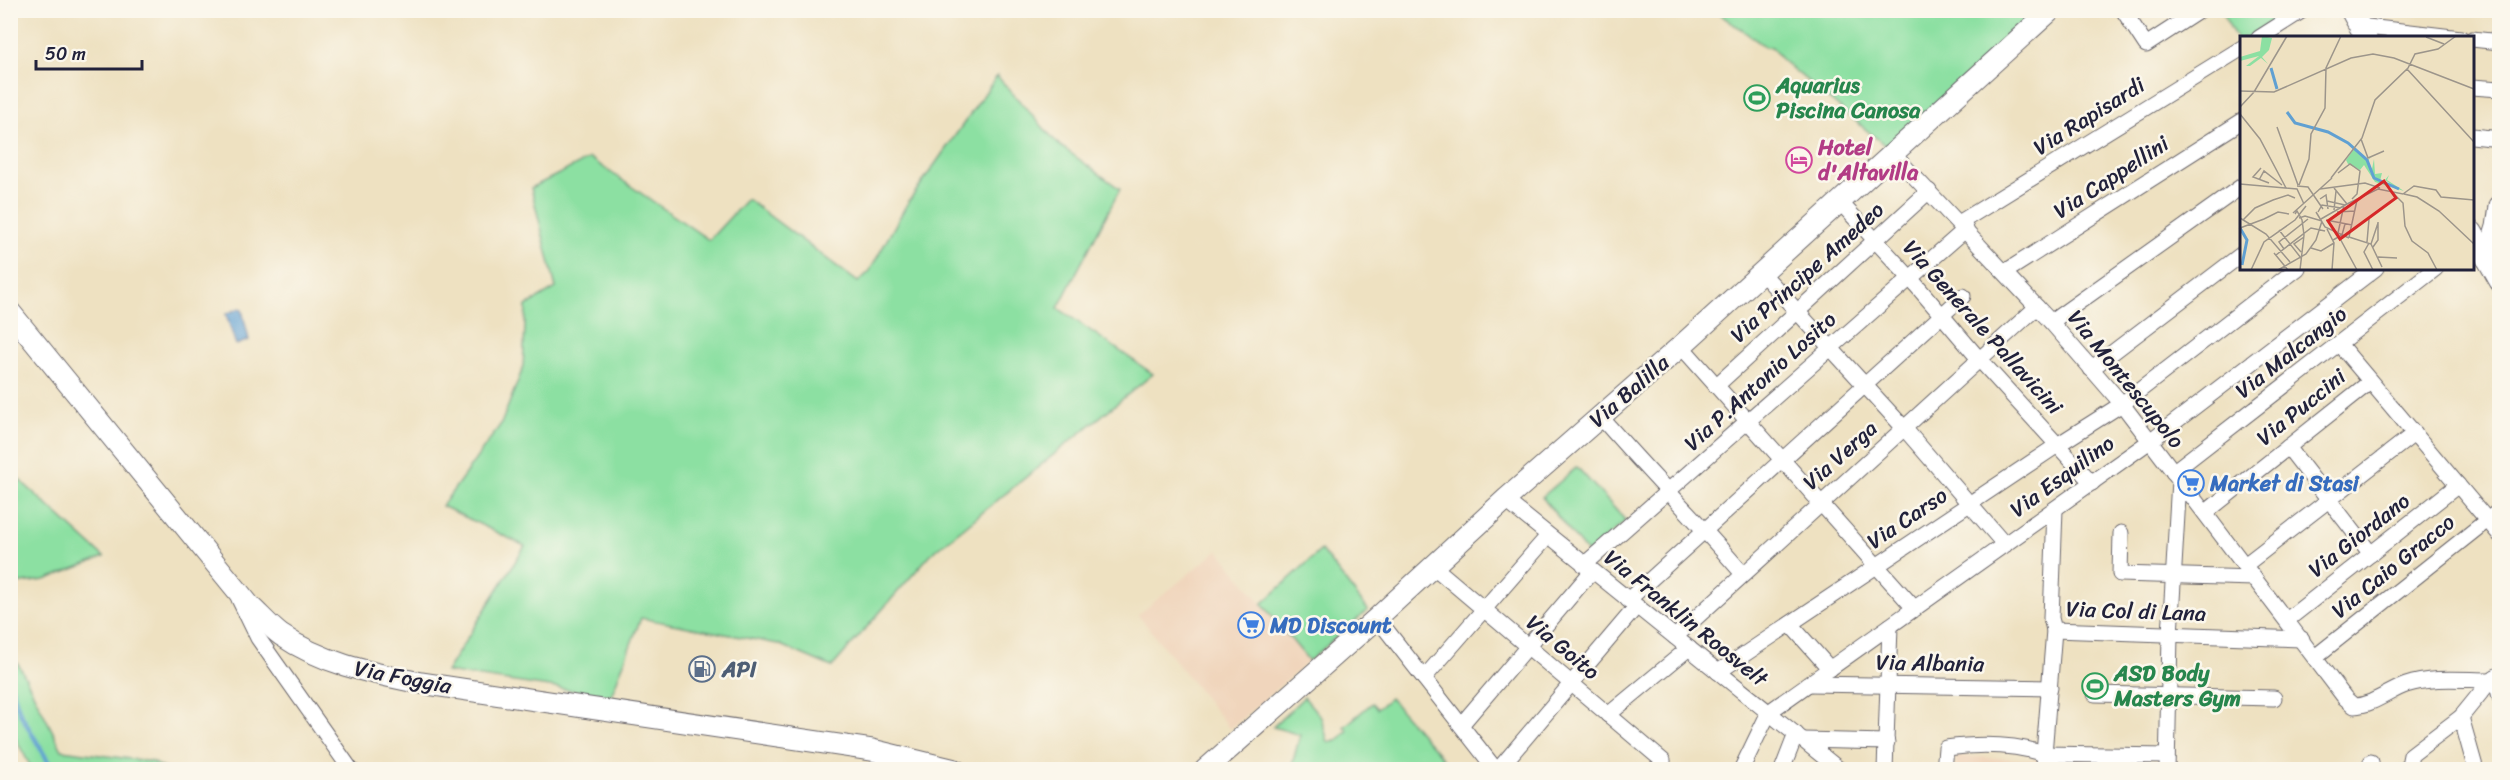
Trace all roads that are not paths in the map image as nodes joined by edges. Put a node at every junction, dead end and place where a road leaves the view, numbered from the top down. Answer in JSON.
{"nodes":[{"id":1,"x":2050,"y":10,"type":"edge"},
{"id":2,"x":2123,"y":10,"type":"edge"},
{"id":3,"x":2200,"y":10,"type":"edge"},
{"id":4,"x":2303,"y":10,"type":"edge"},
{"id":5,"x":2358,"y":25,"type":"edge"},
{"id":6,"x":2262,"y":36,"type":"edge"},
{"id":7,"x":2445,"y":36,"type":"edge"},
{"id":8,"x":2474,"y":39,"type":"edge"},
{"id":9,"x":2499,"y":42,"type":"edge"},
{"id":10,"x":2240,"y":49,"type":"edge"},
{"id":11,"x":2474,"y":87,"type":"edge"},
{"id":12,"x":2499,"y":89,"type":"edge"},
{"id":13,"x":2240,"y":122,"type":"edge"},
{"id":14,"x":2474,"y":136,"type":"edge"},
{"id":15,"x":2499,"y":139,"type":"edge"},
{"id":16,"x":1893,"y":154,"type":"junction"},
{"id":17,"x":2240,"y":187,"type":"edge"},
{"id":18,"x":1929,"y":191,"type":"junction"},
{"id":19,"x":1840,"y":202,"type":"junction"},
{"id":20,"x":2499,"y":206,"type":"edge"},
{"id":21,"x":1962,"y":226,"type":"junction"},
{"id":22,"x":2474,"y":237,"type":"edge"},
{"id":23,"x":1875,"y":240,"type":"junction"},
{"id":24,"x":2240,"y":255,"type":"edge"},
{"id":25,"x":2493,"y":257,"type":"edge"},
{"id":26,"x":2295,"y":270,"type":"edge"},
{"id":27,"x":2373,"y":270,"type":"edge"},
{"id":28,"x":2433,"y":270,"type":"edge"},
{"id":29,"x":2005,"y":272,"type":"junction"},
{"id":30,"x":1762,"y":273,"type":"junction"},
{"id":31,"x":1910,"y":278,"type":"junction"},
{"id":32,"x":2499,"y":280,"type":"edge"},
{"id":33,"x":1964,"y":297,"type":"dead end"},
{"id":34,"x":2037,"y":307,"type":"junction"},
{"id":35,"x":1797,"y":311,"type":"junction"},
{"id":36,"x":10,"y":312,"type":"edge"},
{"id":37,"x":1942,"y":316,"type":"junction"},
{"id":38,"x":2051,"y":322,"type":"junction"},
{"id":39,"x":2339,"y":344,"type":"junction"},
{"id":40,"x":1681,"y":346,"type":"junction"},
{"id":41,"x":1830,"y":348,"type":"junction"},
{"id":42,"x":1979,"y":359,"type":"junction"},
{"id":43,"x":2091,"y":369,"type":"junction"},
{"id":44,"x":2370,"y":382,"type":"junction"},
{"id":45,"x":1716,"y":386,"type":"junction"},
{"id":46,"x":1864,"y":386,"type":"junction"},
{"id":47,"x":2122,"y":404,"type":"junction"},
{"id":48,"x":1600,"y":416,"type":"junction"},
{"id":49,"x":1749,"y":420,"type":"junction"},
{"id":50,"x":1904,"y":428,"type":"junction"},
{"id":51,"x":2415,"y":433,"type":"junction"},
{"id":52,"x":2150,"y":441,"type":"junction"},
{"id":53,"x":2059,"y":444,"type":"junction"},
{"id":54,"x":2288,"y":447,"type":"junction"},
{"id":55,"x":1784,"y":459,"type":"junction"},
{"id":56,"x":2176,"y":476,"type":"junction"},
{"id":57,"x":2092,"y":483,"type":"junction"},
{"id":58,"x":2458,"y":485,"type":"junction"},
{"id":59,"x":1668,"y":494,"type":"junction"},
{"id":60,"x":1505,"y":500,"type":"junction"},
{"id":61,"x":2329,"y":500,"type":"junction"},
{"id":62,"x":1821,"y":502,"type":"junction"},
{"id":63,"x":1970,"y":503,"type":"junction"},
{"id":64,"x":2055,"y":509,"type":"junction"},
{"id":65,"x":2205,"y":513,"type":"junction"},
{"id":66,"x":2494,"y":514,"type":"edge"},
{"id":67,"x":1705,"y":530,"type":"junction"},
{"id":68,"x":2121,"y":533,"type":"dead end"},
{"id":69,"x":2499,"y":535,"type":"edge"},
{"id":70,"x":1548,"y":536,"type":"junction"},
{"id":71,"x":2005,"y":545,"type":"junction"},
{"id":72,"x":2371,"y":554,"type":"junction"},
{"id":73,"x":1878,"y":565,"type":"junction"},
{"id":74,"x":2245,"y":565,"type":"junction"},
{"id":75,"x":1434,"y":567,"type":"junction"},
{"id":76,"x":1588,"y":568,"type":"junction"},
{"id":77,"x":1743,"y":574,"type":"junction"},
{"id":78,"x":2175,"y":575,"type":"junction"},
{"id":79,"x":2254,"y":578,"type":"junction"},
{"id":80,"x":234,"y":587,"type":"junction"},
{"id":81,"x":1632,"y":604,"type":"junction"},
{"id":82,"x":1483,"y":609,"type":"junction"},
{"id":83,"x":1915,"y":609,"type":"junction"},
{"id":84,"x":1377,"y":618,"type":"junction"},
{"id":85,"x":2287,"y":620,"type":"junction"},
{"id":86,"x":1790,"y":624,"type":"junction"},
{"id":87,"x":1890,"y":626,"type":"junction"},
{"id":88,"x":2054,"y":630,"type":"junction"},
{"id":89,"x":2170,"y":635,"type":"junction"},
{"id":90,"x":1675,"y":637,"type":"junction"},
{"id":91,"x":2302,"y":639,"type":"junction"},
{"id":92,"x":1528,"y":648,"type":"junction"},
{"id":93,"x":1689,"y":648,"type":"junction"},
{"id":94,"x":2315,"y":657,"type":"junction"},
{"id":95,"x":1830,"y":669,"type":"junction"},
{"id":96,"x":1718,"y":672,"type":"junction"},
{"id":97,"x":2495,"y":677,"type":"edge"},
{"id":98,"x":1424,"y":678,"type":"junction"},
{"id":99,"x":1572,"y":684,"type":"junction"},
{"id":100,"x":1810,"y":684,"type":"junction"},
{"id":101,"x":1890,"y":685,"type":"junction"},
{"id":102,"x":2050,"y":688,"type":"junction"},
{"id":103,"x":2095,"y":694,"type":"dead end"},
{"id":104,"x":2169,"y":696,"type":"junction"},
{"id":105,"x":2274,"y":698,"type":"dead end"},
{"id":106,"x":2499,"y":698,"type":"edge"},
{"id":107,"x":1769,"y":712,"type":"junction"},
{"id":108,"x":1608,"y":715,"type":"junction"},
{"id":109,"x":2461,"y":717,"type":"junction"},
{"id":110,"x":1461,"y":725,"type":"junction"},
{"id":111,"x":1799,"y":737,"type":"junction"},
{"id":112,"x":1887,"y":742,"type":"junction"},
{"id":113,"x":2044,"y":762,"type":"edge"},
{"id":114,"x":2111,"y":762,"type":"edge"},
{"id":115,"x":2409,"y":762,"type":"edge"},
{"id":116,"x":2167,"y":763,"type":"edge"},
{"id":117,"x":1661,"y":765,"type":"edge"},
{"id":118,"x":951,"y":768,"type":"edge"},
{"id":119,"x":351,"y":770,"type":"edge"},
{"id":120,"x":1205,"y":770,"type":"edge"},
{"id":121,"x":1497,"y":770,"type":"edge"},
{"id":122,"x":1741,"y":770,"type":"edge"},
{"id":123,"x":1782,"y":770,"type":"edge"},
{"id":124,"x":1840,"y":770,"type":"edge"},
{"id":125,"x":1885,"y":770,"type":"edge"},
{"id":126,"x":1944,"y":770,"type":"edge"},
{"id":127,"x":2476,"y":770,"type":"edge"}],
"edges":[{"from":1,"to":16,"type":"street","name":"Via Balilla"},
{"from":2,"to":3,"type":"street"},
{"from":4,"to":6,"type":"street"},
{"from":5,"to":7,"type":"street"},
{"from":8,"to":9,"type":"street"},
{"from":10,"to":21,"type":"street","name":"Via Rapisardi"},
{"from":11,"to":12,"type":"street"},
{"from":13,"to":29,"type":"street","name":"Via Cappellini"},
{"from":14,"to":15,"type":"street"},
{"from":16,"to":18,"type":"street","name":"Via Montescupolo"},
{"from":16,"to":19,"type":"street","name":"Via Balilla"},
{"from":17,"to":38,"type":"street"},
{"from":18,"to":21,"type":"street","name":"Via Montescupolo"},
{"from":18,"to":23,"type":"street","name":"Via Principe Amedeo"},
{"from":19,"to":23,"type":"street","name":"Via Generale Pallavicini"},
{"from":19,"to":30,"type":"street","name":"Via Balilla"},
{"from":20,"to":25,"type":"street"},
{"from":21,"to":29,"type":"street","name":"Via Montescupolo"},
{"from":21,"to":31,"type":"street","name":"Via P.Antonio Losito"},
{"from":22,"to":25,"type":"street"},
{"from":23,"to":31,"type":"street","name":"Via Generale Pallavicini"},
{"from":23,"to":35,"type":"street","name":"Via Principe Amedeo"},
{"from":24,"to":43,"type":"street"},
{"from":25,"to":32,"type":"street"},
{"from":26,"to":47,"type":"street","name":"Via Carso"},
{"from":27,"to":52,"type":"street","name":"Via Esquilino"},
{"from":28,"to":39,"type":"street","name":"Via Malcangio"},
{"from":29,"to":34,"type":"street","name":"Via Montescupolo"},
{"from":30,"to":35,"type":"street"},
{"from":30,"to":40,"type":"street","name":"Via Balilla"},
{"from":31,"to":37,"type":"street","name":"Via Generale Pallavicini"},
{"from":31,"to":41,"type":"street","name":"Via P.Antonio Losito"},
{"from":33,"to":37,"type":"street"},
{"from":34,"to":38,"type":"street","name":"Via Montescupolo"},
{"from":34,"to":42,"type":"street","name":"Via Verga"},
{"from":35,"to":41,"type":"street"},
{"from":35,"to":45,"type":"street","name":"Via Principe Amedeo"},
{"from":36,"to":80,"type":"street","name":"Via Foggia"},
{"from":37,"to":42,"type":"street","name":"Via Generale Pallavicini"},
{"from":37,"to":46,"type":"street"},
{"from":38,"to":43,"type":"street","name":"Via Montescupolo"},
{"from":39,"to":44,"type":"street"},
{"from":39,"to":56,"type":"street","name":"Via Malcangio"},
{"from":40,"to":45,"type":"street"},
{"from":40,"to":48,"type":"street","name":"Via Balilla"},
{"from":41,"to":46,"type":"street"},
{"from":41,"to":49,"type":"street","name":"Via P.Antonio Losito"},
{"from":42,"to":50,"type":"street","name":"Via Verga"},
{"from":42,"to":53,"type":"street","name":"Via Generale Pallavicini"},
{"from":43,"to":47,"type":"street","name":"Via Montescupolo"},
{"from":44,"to":51,"type":"street"},
{"from":44,"to":54,"type":"street","name":"Via Puccini"},
{"from":45,"to":49,"type":"street"},
{"from":46,"to":50,"type":"street"},
{"from":46,"to":55,"type":"street"},
{"from":47,"to":52,"type":"street","name":"Via Montescupolo"},
{"from":47,"to":53,"type":"street","name":"Via Carso"},
{"from":48,"to":59,"type":"street"},
{"from":48,"to":60,"type":"street","name":"Via Balilla"},
{"from":49,"to":55,"type":"street"},
{"from":49,"to":59,"type":"street","name":"Via P.Antonio Losito"},
{"from":50,"to":62,"type":"street","name":"Via Verga"},
{"from":50,"to":63,"type":"street"},
{"from":51,"to":58,"type":"street"},
{"from":51,"to":61,"type":"street"},
{"from":52,"to":56,"type":"street","name":"Via Montescupolo"},
{"from":52,"to":57,"type":"street","name":"Via Esquilino"},
{"from":53,"to":57,"type":"street","name":"Via Generale Pallavicini"},
{"from":53,"to":63,"type":"street","name":"Via Carso"},
{"from":54,"to":61,"type":"street"},
{"from":54,"to":65,"type":"street","name":"Via Puccini"},
{"from":55,"to":62,"type":"street"},
{"from":55,"to":67,"type":"street"},
{"from":56,"to":65,"type":"street","name":"Via Montescupolo"},
{"from":56,"to":78,"type":"street"},
{"from":57,"to":64,"type":"street","name":"Via Esquilino"},
{"from":58,"to":66,"type":"street"},
{"from":58,"to":72,"type":"street","name":"Via Giordano"},
{"from":59,"to":67,"type":"street"},
{"from":59,"to":76,"type":"street","name":"Via P.Antonio Losito"},
{"from":60,"to":70,"type":"street","name":"Via Franklin Roosvelt"},
{"from":60,"to":75,"type":"street","name":"Via Balilla"},
{"from":61,"to":72,"type":"street"},
{"from":61,"to":74,"type":"street"},
{"from":62,"to":73,"type":"street"},
{"from":62,"to":77,"type":"street","name":"Via Verga"},
{"from":63,"to":71,"type":"street"},
{"from":63,"to":73,"type":"street","name":"Via Carso"},
{"from":64,"to":71,"type":"street","name":"Via Esquilino"},
{"from":64,"to":88,"type":"street","name":"Via Col di Lana"},
{"from":65,"to":74,"type":"street","name":"Via Montescupolo"},
{"from":66,"to":69,"type":"street"},
{"from":66,"to":94,"type":"street","name":"Via Caio Gracco"},
{"from":67,"to":77,"type":"street"},
{"from":67,"to":81,"type":"street"},
{"from":68,"to":78,"type":"street"},
{"from":70,"to":76,"type":"street","name":"Via Franklin Roosvelt"},
{"from":70,"to":82,"type":"street"},
{"from":71,"to":83,"type":"street","name":"Via Esquilino"},
{"from":72,"to":85,"type":"street","name":"Via Giordano"},
{"from":73,"to":83,"type":"street"},
{"from":73,"to":86,"type":"street","name":"Via Carso"},
{"from":74,"to":79,"type":"street","name":"Via Montescupolo"},
{"from":75,"to":82,"type":"street","name":"Via Goito"},
{"from":75,"to":84,"type":"street","name":"Via Balilla"},
{"from":76,"to":81,"type":"street","name":"Via Franklin Roosvelt"},
{"from":76,"to":92,"type":"street","name":"Via P.Antonio Losito"},
{"from":77,"to":90,"type":"street","name":"Via Verga"},
{"from":78,"to":79,"type":"street"},
{"from":78,"to":89,"type":"street"},
{"from":79,"to":85,"type":"street","name":"Via Montescupolo"},
{"from":80,"to":118,"type":"street","name":"Via Foggia"},
{"from":80,"to":119,"type":"street"},
{"from":81,"to":90,"type":"street","name":"Via Franklin Roosvelt"},
{"from":81,"to":99,"type":"street"},
{"from":82,"to":92,"type":"street","name":"Via Goito"},
{"from":82,"to":98,"type":"street"},
{"from":83,"to":87,"type":"street","name":"Via Esquilino"},
{"from":84,"to":98,"type":"street"},
{"from":84,"to":120,"type":"street","name":"Via Balilla"},
{"from":85,"to":91,"type":"street","name":"Via Montescupolo"},
{"from":86,"to":95,"type":"street"},
{"from":86,"to":96,"type":"street","name":"Via Carso"},
{"from":87,"to":95,"type":"street","name":"Via Esquilino"},
{"from":87,"to":101,"type":"street"},
{"from":88,"to":89,"type":"street","name":"Via Col di Lana"},
{"from":88,"to":102,"type":"street"},
{"from":89,"to":91,"type":"street","name":"Via Col di Lana"},
{"from":89,"to":104,"type":"street"},
{"from":90,"to":93,"type":"street","name":"Via Franklin Roosvelt"},
{"from":91,"to":94,"type":"street","name":"Via Montescupolo"},
{"from":92,"to":99,"type":"street","name":"Via Goito"},
{"from":92,"to":110,"type":"street","name":"Via P.Antonio Losito"},
{"from":93,"to":96,"type":"street","name":"Via Franklin Roosvelt"},
{"from":93,"to":108,"type":"street"},
{"from":94,"to":97,"type":"street","name":"Via Montescupolo"},
{"from":95,"to":100,"type":"street","name":"Via Esquilino"},
{"from":96,"to":107,"type":"street","name":"Via Franklin Roosvelt"},
{"from":97,"to":106,"type":"street"},
{"from":97,"to":109,"type":"street"},
{"from":98,"to":110,"type":"street"},
{"from":99,"to":108,"type":"street","name":"Via Goito"},
{"from":99,"to":121,"type":"street"},
{"from":100,"to":101,"type":"street","name":"Via Albania"},
{"from":100,"to":107,"type":"street","name":"Via Esquilino"},
{"from":101,"to":102,"type":"street","name":"Via Albania"},
{"from":101,"to":112,"type":"street"},
{"from":102,"to":113,"type":"street"},
{"from":103,"to":104,"type":"street"},
{"from":104,"to":105,"type":"street"},
{"from":104,"to":116,"type":"street"},
{"from":107,"to":111,"type":"street","name":"Via Franklin Roosvelt"},
{"from":107,"to":122,"type":"street"},
{"from":108,"to":117,"type":"street","name":"Via Goito"},
{"from":109,"to":115,"type":"street"},
{"from":109,"to":127,"type":"street"},
{"from":110,"to":121,"type":"street"},
{"from":111,"to":112,"type":"street"},
{"from":111,"to":123,"type":"street"},
{"from":111,"to":124,"type":"street","name":"Via Franklin Roosvelt"},
{"from":112,"to":125,"type":"street"},
{"from":113,"to":114,"type":"street"},
{"from":113,"to":126,"type":"street"},
{"from":114,"to":116,"type":"street"}]}
